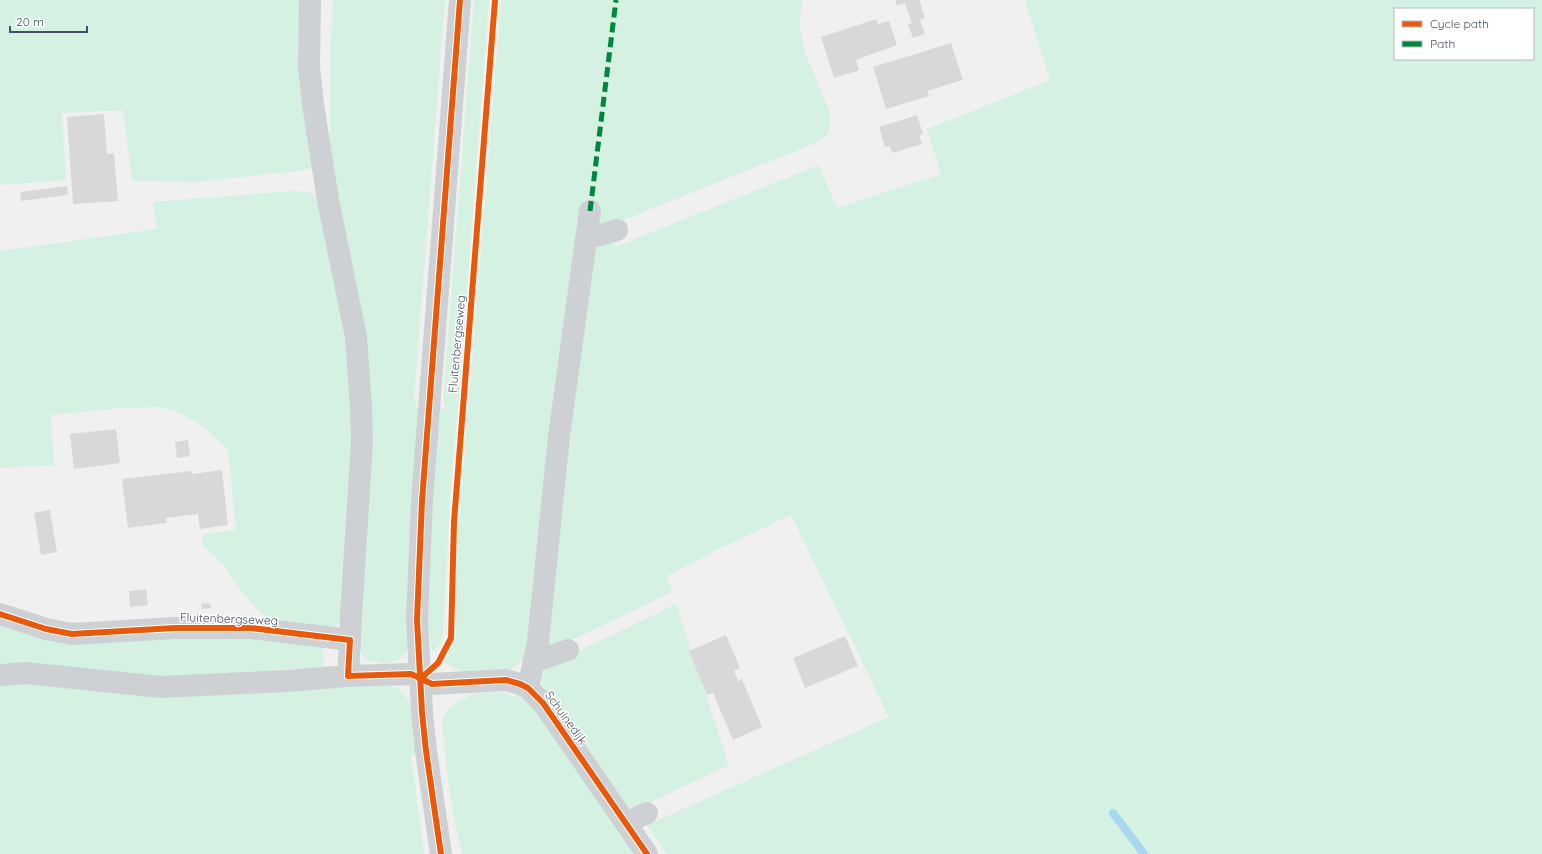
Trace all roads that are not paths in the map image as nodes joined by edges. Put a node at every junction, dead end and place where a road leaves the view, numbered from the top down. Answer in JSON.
{"nodes":[{"id":1,"x":310,"y":0,"type":"edge"},
{"id":2,"x":460,"y":0,"type":"edge"},
{"id":3,"x":590,"y":211,"type":"dead end"},
{"id":4,"x":617,"y":230,"type":"dead end"},
{"id":5,"x":586,"y":239,"type":"junction"},
{"id":6,"x":0,"y":614,"type":"edge"},
{"id":7,"x":350,"y":640,"type":"junction"},
{"id":8,"x":568,"y":650,"type":"dead end"},
{"id":9,"x":534,"y":662,"type":"junction"},
{"id":10,"x":0,"y":675,"type":"edge"},
{"id":11,"x":348,"y":676,"type":"junction"},
{"id":12,"x":420,"y":678,"type":"junction"},
{"id":13,"x":528,"y":688,"type":"junction"},
{"id":14,"x":647,"y":813,"type":"dead end"},
{"id":15,"x":626,"y":823,"type":"junction"},
{"id":16,"x":441,"y":854,"type":"edge"},
{"id":17,"x":647,"y":854,"type":"edge"}],
"edges":[{"from":1,"to":7,"type":"street"},
{"from":2,"to":12,"type":"street","name":"Fluitenbergseweg"},
{"from":3,"to":5,"type":"street"},
{"from":4,"to":5,"type":"street"},
{"from":5,"to":9,"type":"street"},
{"from":6,"to":7,"type":"street","name":"Fluitenbergseweg"},
{"from":7,"to":11,"type":"street"},
{"from":8,"to":9,"type":"street"},
{"from":9,"to":13,"type":"street"},
{"from":10,"to":11,"type":"street"},
{"from":11,"to":12,"type":"street"},
{"from":12,"to":13,"type":"street","name":"Schuinedijk"},
{"from":12,"to":16,"type":"street","name":"Fluitenbergseweg"},
{"from":13,"to":15,"type":"street","name":"Schuinedijk"},
{"from":14,"to":15,"type":"street"},
{"from":15,"to":17,"type":"street","name":"Schuinedijk"}]}
